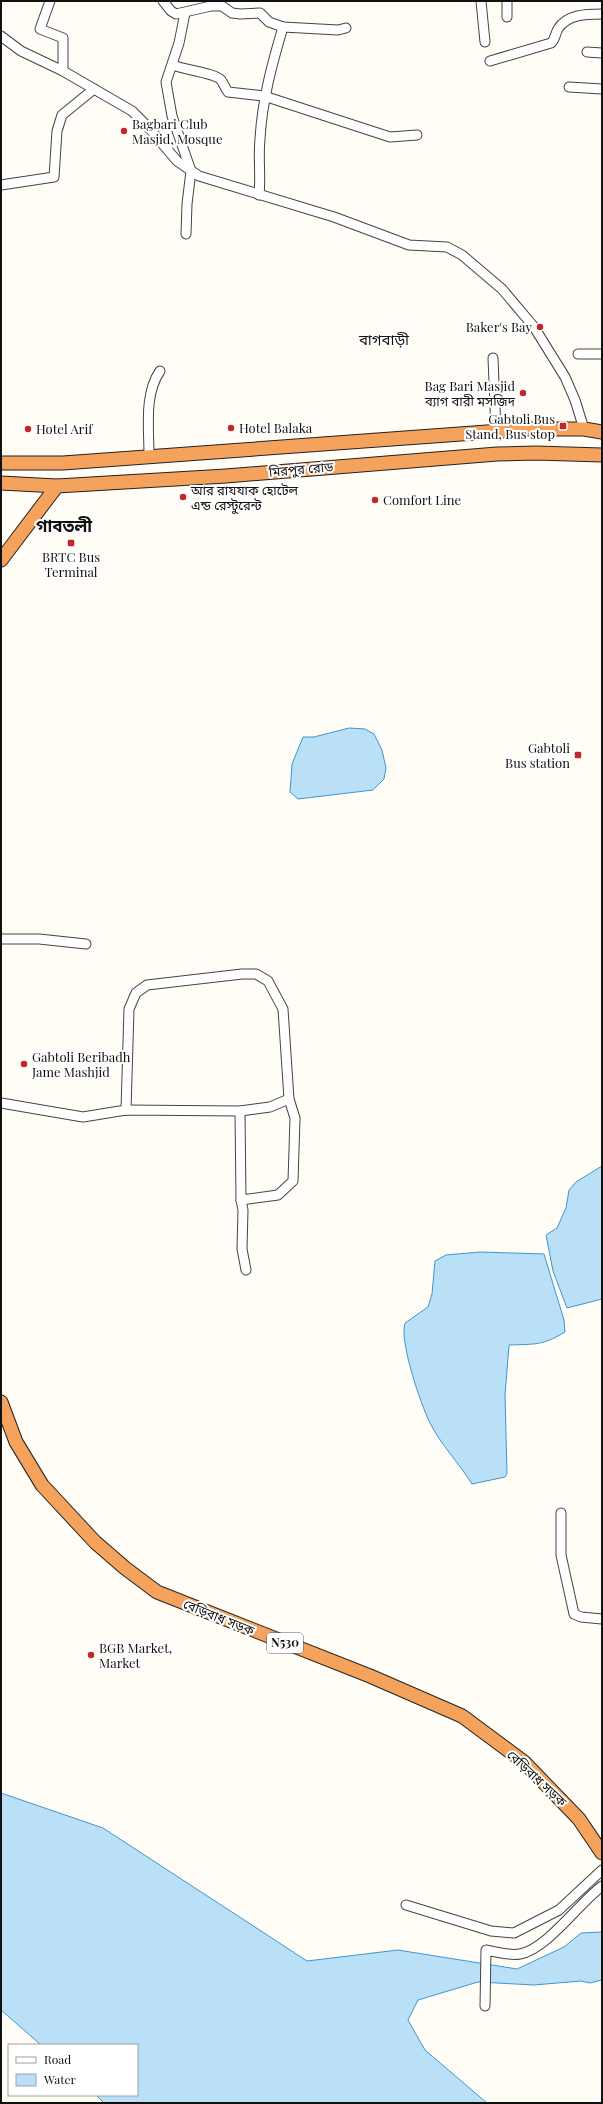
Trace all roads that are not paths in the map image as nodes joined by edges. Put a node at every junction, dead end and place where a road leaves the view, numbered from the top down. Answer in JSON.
{"nodes":[{"id":1,"x":50,"y":1,"type":"edge"},
{"id":2,"x":163,"y":1,"type":"edge"},
{"id":3,"x":481,"y":1,"type":"edge"},
{"id":4,"x":507,"y":1,"type":"edge"},
{"id":5,"x":223,"y":4,"type":"edge"},
{"id":6,"x":185,"y":14,"type":"junction"},
{"id":7,"x":602,"y":14,"type":"edge"},
{"id":8,"x":507,"y":17,"type":"dead end"},
{"id":9,"x":282,"y":27,"type":"junction"},
{"id":10,"x":346,"y":28,"type":"dead end"},
{"id":11,"x":1,"y":36,"type":"edge"},
{"id":12,"x":485,"y":42,"type":"dead end"},
{"id":13,"x":587,"y":52,"type":"dead end"},
{"id":14,"x":602,"y":52,"type":"edge"},
{"id":15,"x":490,"y":61,"type":"dead end"},
{"id":16,"x":173,"y":65,"type":"junction"},
{"id":17,"x":63,"y":71,"type":"junction"},
{"id":18,"x":569,"y":87,"type":"dead end"},
{"id":19,"x":94,"y":89,"type":"junction"},
{"id":20,"x":602,"y":89,"type":"edge"},
{"id":21,"x":264,"y":96,"type":"junction"},
{"id":22,"x":417,"y":136,"type":"dead end"},
{"id":23,"x":191,"y":171,"type":"junction"},
{"id":24,"x":1,"y":185,"type":"edge"},
{"id":25,"x":259,"y":195,"type":"junction"},
{"id":26,"x":186,"y":234,"type":"dead end"},
{"id":27,"x":578,"y":354,"type":"dead end"},
{"id":28,"x":602,"y":354,"type":"edge"},
{"id":29,"x":494,"y":358,"type":"dead end"},
{"id":30,"x":160,"y":371,"type":"dead end"},
{"id":31,"x":584,"y":430,"type":"junction"},
{"id":32,"x":496,"y":431,"type":"junction"},
{"id":33,"x":602,"y":432,"type":"edge"},
{"id":34,"x":602,"y":455,"type":"edge"},
{"id":35,"x":149,"y":456,"type":"junction"},
{"id":36,"x":1,"y":463,"type":"edge"},
{"id":37,"x":1,"y":483,"type":"edge"},
{"id":38,"x":57,"y":486,"type":"junction"},
{"id":39,"x":1,"y":560,"type":"edge"},
{"id":40,"x":1,"y":939,"type":"edge"},
{"id":41,"x":86,"y":944,"type":"dead end"},
{"id":42,"x":289,"y":1099,"type":"junction"},
{"id":43,"x":1,"y":1103,"type":"edge"},
{"id":44,"x":126,"y":1110,"type":"junction"},
{"id":45,"x":240,"y":1111,"type":"junction"},
{"id":46,"x":241,"y":1200,"type":"junction"},
{"id":47,"x":246,"y":1270,"type":"dead end"},
{"id":48,"x":1,"y":1402,"type":"edge"},
{"id":49,"x":561,"y":1513,"type":"dead end"},
{"id":50,"x":602,"y":1619,"type":"edge"},
{"id":51,"x":602,"y":1853,"type":"edge"},
{"id":52,"x":602,"y":1870,"type":"edge"},
{"id":53,"x":602,"y":1886,"type":"edge"},
{"id":54,"x":406,"y":1905,"type":"dead end"},
{"id":55,"x":485,"y":2006,"type":"dead end"}],
"edges":[{"from":1,"to":17,"type":"street"},
{"from":2,"to":6,"type":"street"},
{"from":3,"to":12,"type":"street"},
{"from":4,"to":8,"type":"street"},
{"from":5,"to":6,"type":"street"},
{"from":5,"to":9,"type":"street"},
{"from":6,"to":16,"type":"street"},
{"from":7,"to":15,"type":"street"},
{"from":9,"to":10,"type":"street"},
{"from":9,"to":21,"type":"street"},
{"from":11,"to":17,"type":"street"},
{"from":13,"to":14,"type":"street"},
{"from":16,"to":21,"type":"street"},
{"from":16,"to":23,"type":"street"},
{"from":17,"to":19,"type":"street"},
{"from":18,"to":20,"type":"street"},
{"from":19,"to":23,"type":"street"},
{"from":19,"to":24,"type":"street"},
{"from":21,"to":22,"type":"street"},
{"from":21,"to":25,"type":"street"},
{"from":23,"to":25,"type":"street"},
{"from":23,"to":26,"type":"street"},
{"from":25,"to":31,"type":"street"},
{"from":27,"to":28,"type":"street"},
{"from":29,"to":32,"type":"street"},
{"from":30,"to":35,"type":"street"},
{"from":31,"to":32,"type":"highway","name":"মিরপুর রোড"},
{"from":31,"to":33,"type":"highway","name":"মিরপুর রোড"},
{"from":32,"to":35,"type":"highway","name":"মিরপুর রোড"},
{"from":34,"to":38,"type":"highway","name":"মিরপুর রোড"},
{"from":35,"to":36,"type":"highway","name":"মিরপুর রোড"},
{"from":37,"to":38,"type":"highway","name":"মিরপুর রোড"},
{"from":38,"to":39,"type":"highway"},
{"from":40,"to":41,"type":"street"},
{"from":42,"to":44,"type":"street"},
{"from":42,"to":45,"type":"street"},
{"from":42,"to":46,"type":"street"},
{"from":43,"to":44,"type":"street"},
{"from":44,"to":45,"type":"street"},
{"from":45,"to":46,"type":"street"},
{"from":46,"to":47,"type":"street"},
{"from":48,"to":51,"type":"highway","name":"বেড়িবাধ সড়ক","number":"N530"},
{"from":49,"to":50,"type":"street"},
{"from":52,"to":54,"type":"street"},
{"from":53,"to":55,"type":"street"}]}
